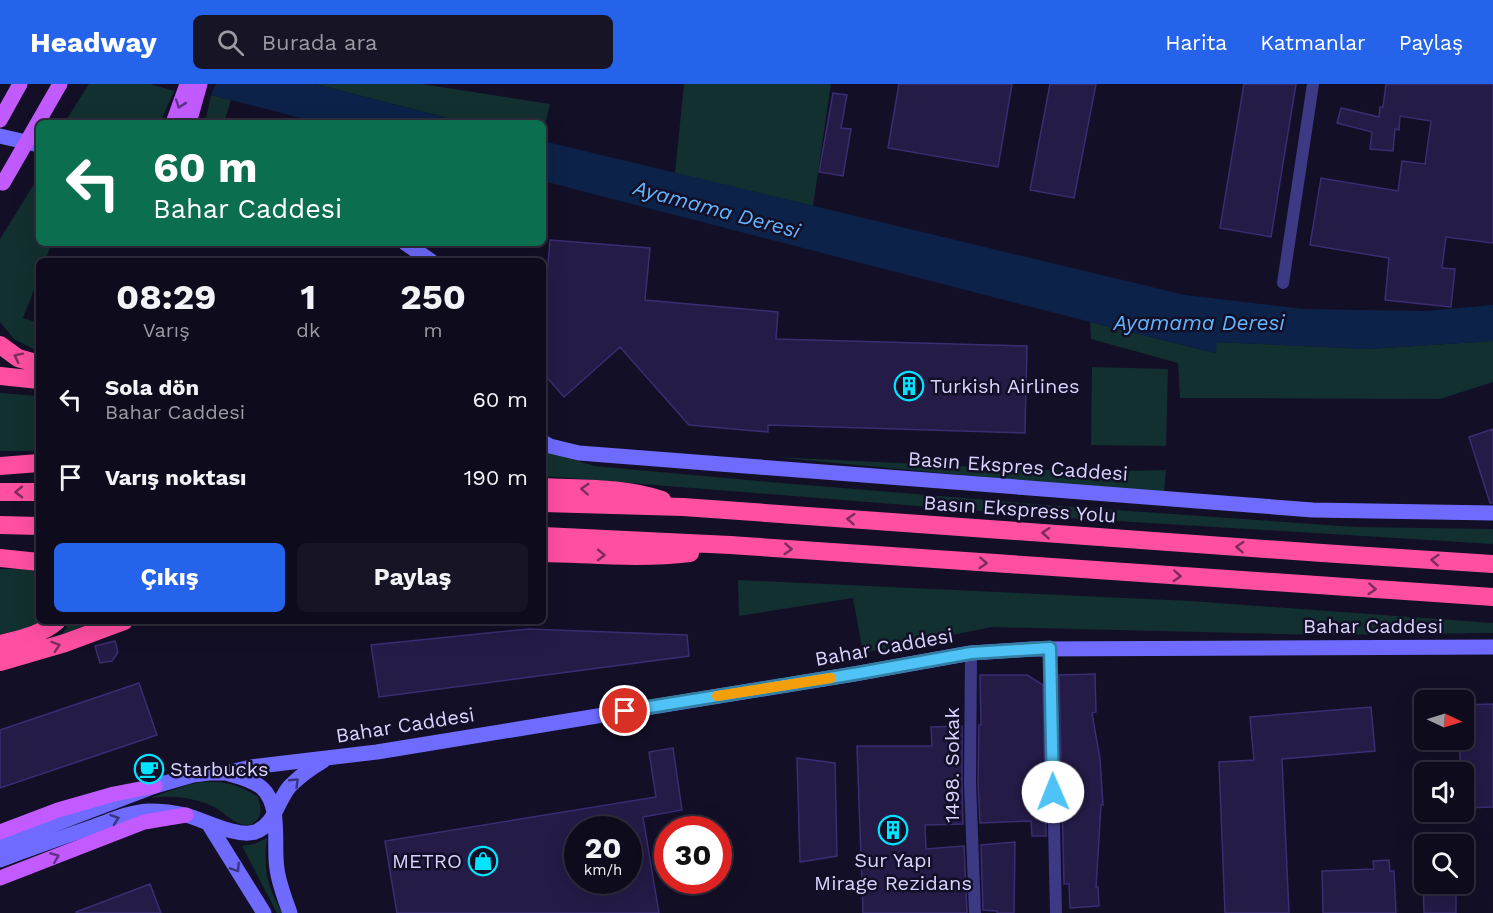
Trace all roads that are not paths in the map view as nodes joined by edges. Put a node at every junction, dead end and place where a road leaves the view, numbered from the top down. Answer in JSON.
{"nodes":[{"id":1,"x":20,"y":84,"type":"edge"},
{"id":2,"x":60,"y":84,"type":"edge"},
{"id":3,"x":187,"y":84,"type":"edge"},
{"id":4,"x":200,"y":84,"type":"edge"},
{"id":5,"x":1313,"y":84,"type":"edge"},
{"id":6,"x":0,"y":120,"type":"edge"},
{"id":7,"x":39,"y":120,"type":"edge"},
{"id":8,"x":174,"y":120,"type":"edge"},
{"id":9,"x":190,"y":120,"type":"edge"},
{"id":10,"x":36,"y":126,"type":"edge"},
{"id":11,"x":0,"y":136,"type":"edge"},
{"id":12,"x":36,"y":144,"type":"edge"},
{"id":13,"x":1,"y":187,"type":"edge"},
{"id":14,"x":409,"y":246,"type":"edge"},
{"id":15,"x":427,"y":258,"type":"edge"},
{"id":16,"x":1283,"y":283,"type":"dead end"},
{"id":17,"x":0,"y":345,"type":"edge"},
{"id":18,"x":36,"y":363,"type":"edge"},
{"id":19,"x":0,"y":376,"type":"edge"},
{"id":20,"x":36,"y":380,"type":"edge"},
{"id":21,"x":546,"y":444,"type":"edge"},
{"id":22,"x":36,"y":463,"type":"edge"},
{"id":23,"x":5,"y":466,"type":"edge"},
{"id":24,"x":36,"y":469,"type":"edge"},
{"id":25,"x":546,"y":487,"type":"edge"},
{"id":26,"x":0,"y":492,"type":"edge"},
{"id":27,"x":36,"y":492,"type":"edge"},
{"id":28,"x":546,"y":502,"type":"edge"},
{"id":29,"x":683,"y":507,"type":"junction"},
{"id":30,"x":1493,"y":513,"type":"edge"},
{"id":31,"x":0,"y":525,"type":"edge"},
{"id":32,"x":36,"y":526,"type":"edge"},
{"id":33,"x":546,"y":536,"type":"edge"},
{"id":34,"x":730,"y":545,"type":"junction"},
{"id":35,"x":0,"y":548,"type":"edge"},
{"id":36,"x":36,"y":550,"type":"edge"},
{"id":37,"x":546,"y":554,"type":"edge"},
{"id":38,"x":0,"y":558,"type":"edge"},
{"id":39,"x":36,"y":562,"type":"edge"},
{"id":40,"x":1493,"y":564,"type":"edge"},
{"id":41,"x":1493,"y":597,"type":"edge"},
{"id":42,"x":53,"y":624,"type":"edge"},
{"id":43,"x":116,"y":624,"type":"edge"},
{"id":44,"x":0,"y":644,"type":"edge"},
{"id":45,"x":1493,"y":647,"type":"edge"},
{"id":46,"x":1050,"y":648,"type":"junction"},
{"id":47,"x":971,"y":653,"type":"junction"},
{"id":48,"x":0,"y":662,"type":"edge"},
{"id":49,"x":325,"y":759,"type":"junction"},
{"id":50,"x":226,"y":773,"type":"junction"},
{"id":51,"x":155,"y":786,"type":"junction"},
{"id":52,"x":274,"y":813,"type":"junction"},
{"id":53,"x":186,"y":815,"type":"junction"},
{"id":54,"x":208,"y":823,"type":"junction"},
{"id":55,"x":0,"y":832,"type":"edge"},
{"id":56,"x":0,"y":845,"type":"edge"},
{"id":57,"x":0,"y":860,"type":"edge"},
{"id":58,"x":0,"y":878,"type":"edge"},
{"id":59,"x":264,"y":913,"type":"edge"},
{"id":60,"x":290,"y":913,"type":"edge"},
{"id":61,"x":975,"y":913,"type":"edge"},
{"id":62,"x":1056,"y":913,"type":"edge"}],
"edges":[{"from":1,"to":6,"type":"main road"},
{"from":2,"to":7,"type":"main road","bridge":true},
{"from":3,"to":8,"type":"main road","one_way":true},
{"from":4,"to":9,"type":"main road"},
{"from":5,"to":16,"type":"street"},
{"from":10,"to":13,"type":"main road","bridge":true},
{"from":11,"to":12,"type":"main road"},
{"from":14,"to":15,"type":"main road"},
{"from":18,"to":17,"type":"highway","one_way":true},
{"from":19,"to":20,"type":"highway"},
{"from":21,"to":30,"type":"main road","name":"Basın Ekspres Caddesi"},
{"from":22,"to":23,"type":"highway"},
{"from":23,"to":24,"type":"highway"},
{"from":29,"to":25,"type":"highway","one_way":true},
{"from":27,"to":26,"type":"highway","one_way":true},
{"from":28,"to":29,"type":"highway","name":"Basın Ekspress Yolu"},
{"from":40,"to":29,"type":"highway","name":"Basın Ekspress Yolu","one_way":true},
{"from":31,"to":32,"type":"highway"},
{"from":33,"to":34,"type":"highway"},
{"from":37,"to":34,"type":"highway","one_way":true},
{"from":34,"to":41,"type":"highway","one_way":true},
{"from":35,"to":36,"type":"highway"},
{"from":38,"to":39,"type":"highway"},
{"from":42,"to":44,"type":"highway"},
{"from":48,"to":43,"type":"highway","one_way":true},
{"from":45,"to":46,"type":"main road","name":"Bahar Caddesi"},
{"from":46,"to":47,"type":"main road","name":"Bahar Caddesi"},
{"from":46,"to":62,"type":"street"},
{"from":47,"to":49,"type":"main road","name":"Bahar Caddesi"},
{"from":47,"to":61,"type":"street","name":"1498. Sokak"},
{"from":49,"to":50,"type":"main road","name":"Bahar Caddesi"},
{"from":52,"to":49,"type":"main road","one_way":true},
{"from":50,"to":51,"type":"main road","name":"Bahar Caddesi"},
{"from":50,"to":52,"type":"main road"},
{"from":51,"to":55,"type":"main road"},
{"from":51,"to":56,"type":"main road","name":"Bahar Caddesi"},
{"from":52,"to":54,"type":"main road"},
{"from":52,"to":60,"type":"main road"},
{"from":53,"to":54,"type":"main road"},
{"from":57,"to":53,"type":"main road","one_way":true},
{"from":58,"to":53,"type":"main road","one_way":true},
{"from":54,"to":59,"type":"main road","one_way":true}]}
